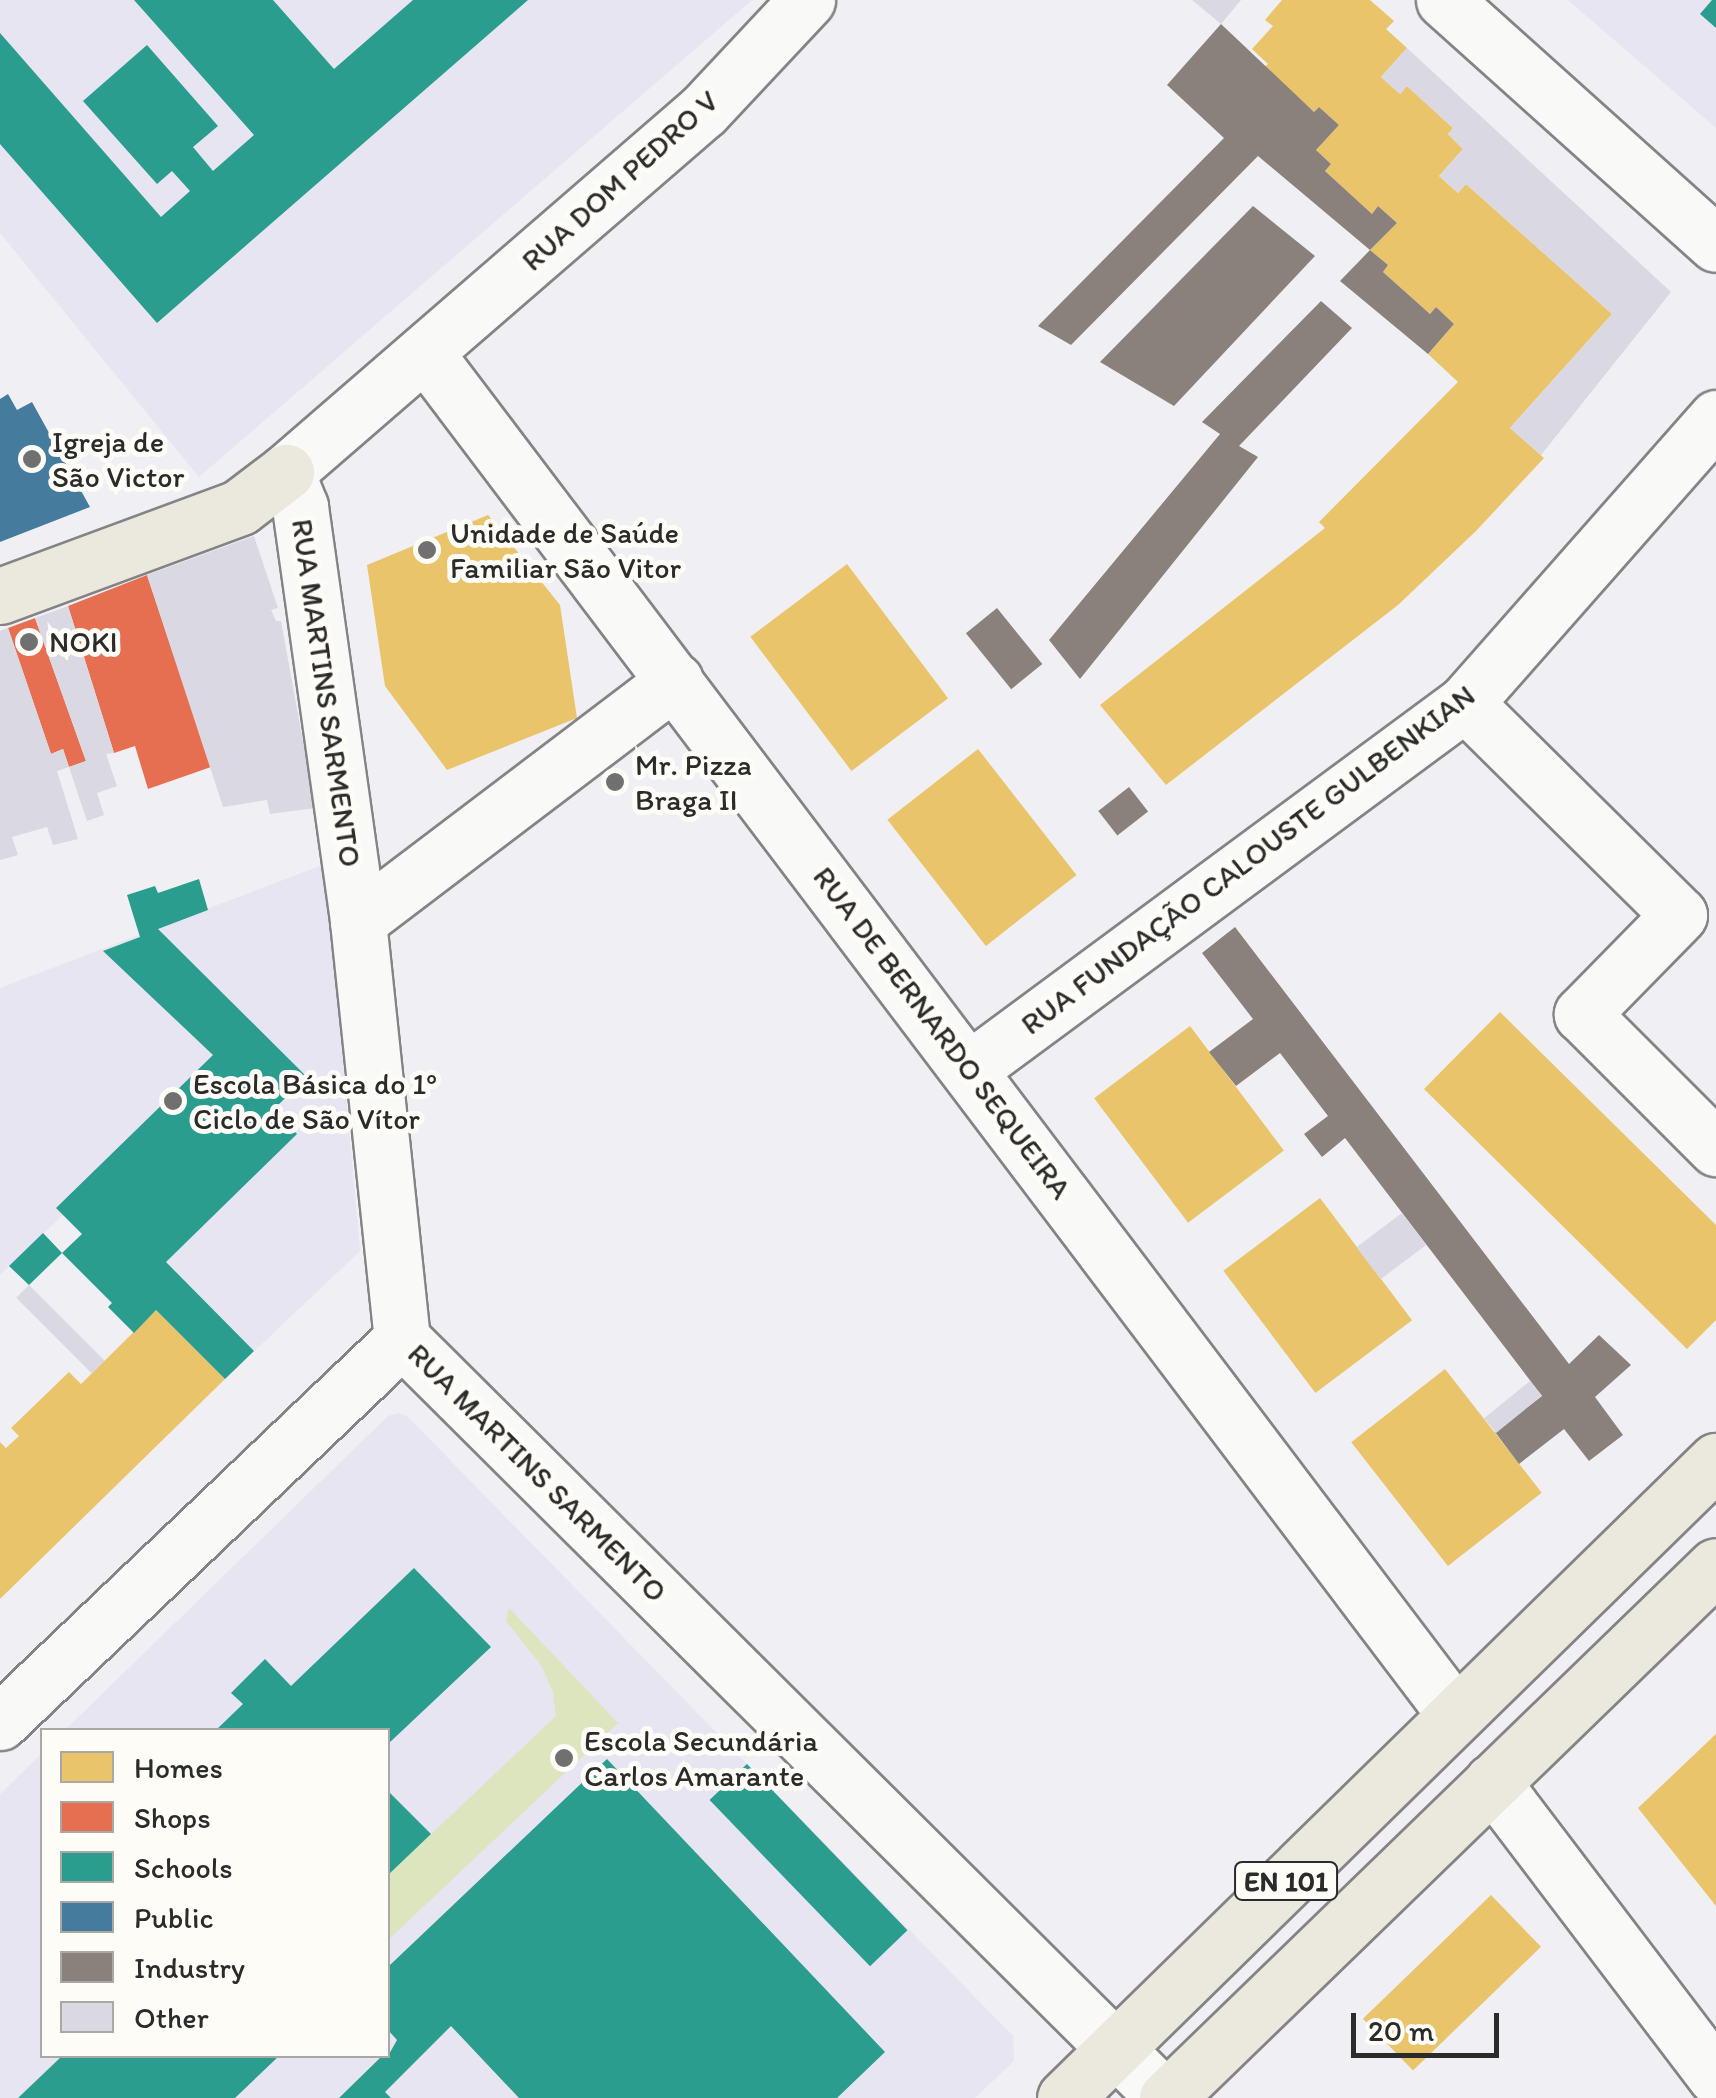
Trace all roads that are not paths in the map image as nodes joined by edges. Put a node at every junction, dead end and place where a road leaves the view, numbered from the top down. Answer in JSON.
{"nodes":[{"id":1,"x":807,"y":0,"type":"edge"},
{"id":2,"x":1444,"y":0,"type":"edge"},
{"id":3,"x":1716,"y":244,"type":"edge"},
{"id":4,"x":426,"y":354,"type":"junction"},
{"id":5,"x":1716,"y":418,"type":"edge"},
{"id":6,"x":286,"y":472,"type":"junction"},
{"id":7,"x":0,"y":596,"type":"edge"},
{"id":8,"x":675,"y":680,"type":"junction"},
{"id":9,"x":1465,"y":703,"type":"junction"},
{"id":10,"x":1698,"y":917,"type":"edge"},
{"id":11,"x":358,"y":921,"type":"junction"},
{"id":12,"x":970,"y":1068,"type":"junction"},
{"id":13,"x":1716,"y":1148,"type":"edge"},
{"id":14,"x":402,"y":1339,"type":"junction"},
{"id":15,"x":1716,"y":1461,"type":"edge"},
{"id":16,"x":1716,"y":1566,"type":"edge"},
{"id":17,"x":1456,"y":1714,"type":"junction"},
{"id":18,"x":0,"y":1722,"type":"edge"},
{"id":19,"x":1492,"y":1782,"type":"junction"},
{"id":20,"x":1117,"y":2049,"type":"junction"},
{"id":21,"x":1716,"y":2077,"type":"edge"},
{"id":22,"x":1065,"y":2098,"type":"edge"},
{"id":23,"x":1166,"y":2098,"type":"edge"}],
"edges":[{"from":1,"to":4,"type":"street","name":"RUA DOM PEDRO V"},
{"from":2,"to":3,"type":"street"},
{"from":4,"to":6,"type":"street","name":"RUA DOM PEDRO V"},
{"from":4,"to":8,"type":"street","name":"RUA DE BERNARDO SEQUEIRA"},
{"from":5,"to":9,"type":"street","name":"RUA FUNDAÇÃO CALOUSTE GULBENKIAN"},
{"from":6,"to":7,"type":"main road"},
{"from":6,"to":11,"type":"street","name":"RUA MARTINS SARMENTO"},
{"from":8,"to":11,"type":"street"},
{"from":8,"to":12,"type":"street","name":"RUA DE BERNARDO SEQUEIRA"},
{"from":9,"to":10,"type":"street"},
{"from":9,"to":12,"type":"street","name":"RUA FUNDAÇÃO CALOUSTE GULBENKIAN"},
{"from":10,"to":13,"type":"street"},
{"from":11,"to":14,"type":"street","name":"RUA MARTINS SARMENTO"},
{"from":12,"to":17,"type":"street","name":"RUA DE BERNARDO SEQUEIRA"},
{"from":14,"to":18,"type":"street"},
{"from":14,"to":20,"type":"street","name":"RUA MARTINS SARMENTO"},
{"from":15,"to":17,"type":"main road","number":"EN 101"},
{"from":16,"to":19,"type":"main road","number":"EN 101"},
{"from":17,"to":20,"type":"main road","number":"EN 101"},
{"from":19,"to":21,"type":"street"},
{"from":19,"to":23,"type":"main road","number":"EN 101"},
{"from":20,"to":22,"type":"main road","number":"EN 101"},
{"from":20,"to":23,"type":"street","name":"RUA MARTINS SARMENTO"}]}
